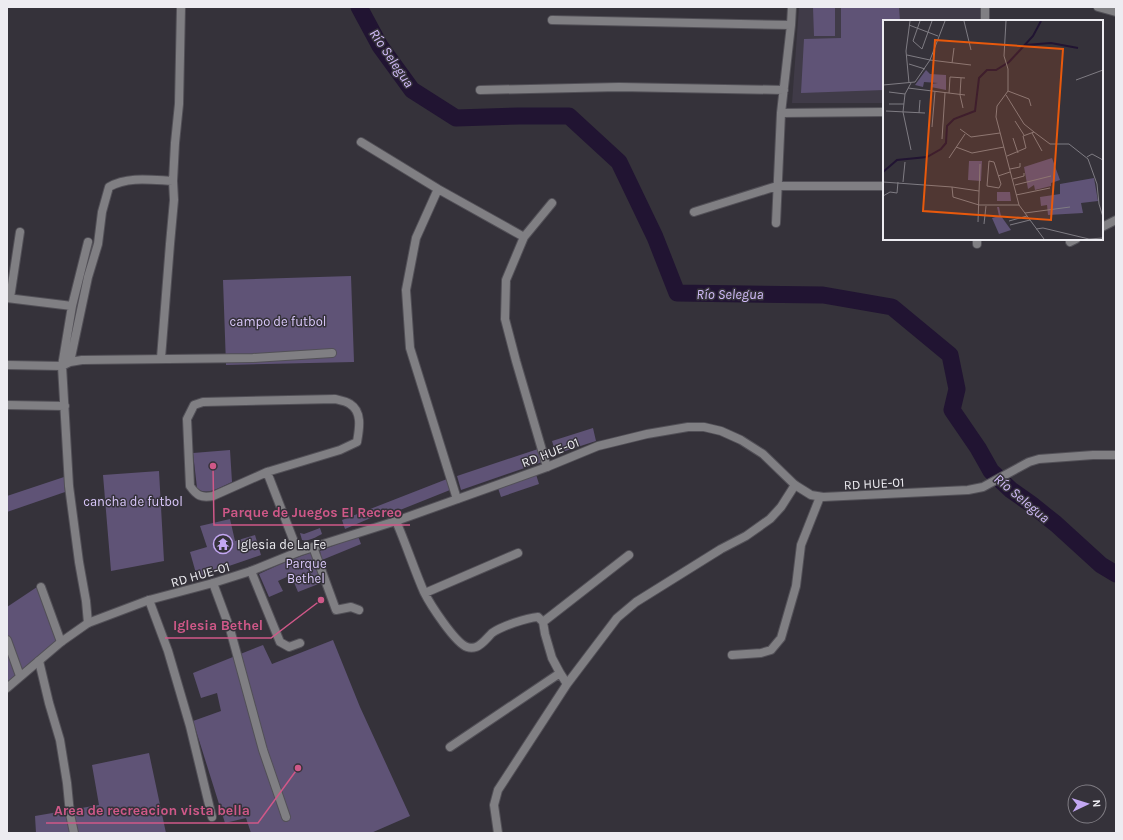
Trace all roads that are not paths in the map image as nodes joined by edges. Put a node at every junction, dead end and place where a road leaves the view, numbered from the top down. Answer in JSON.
{"nodes":[{"id":1,"x":181,"y":7,"type":"edge"},
{"id":2,"x":792,"y":7,"type":"edge"},
{"id":3,"x":985,"y":7,"type":"edge"},
{"id":4,"x":1098,"y":7,"type":"edge"},
{"id":5,"x":1116,"y":12,"type":"edge"},
{"id":6,"x":552,"y":20,"type":"dead end"},
{"id":7,"x":984,"y":20,"type":"edge"},
{"id":8,"x":791,"y":25,"type":"junction"},
{"id":9,"x":480,"y":90,"type":"dead end"},
{"id":10,"x":784,"y":90,"type":"junction"},
{"id":11,"x":883,"y":112,"type":"edge"},
{"id":12,"x":781,"y":113,"type":"junction"},
{"id":13,"x":361,"y":142,"type":"dead end"},
{"id":14,"x":174,"y":181,"type":"junction"},
{"id":15,"x":777,"y":186,"type":"junction"},
{"id":16,"x":883,"y":186,"type":"edge"},
{"id":17,"x":438,"y":189,"type":"junction"},
{"id":18,"x":552,"y":203,"type":"dead end"},
{"id":19,"x":694,"y":212,"type":"dead end"},
{"id":20,"x":1116,"y":220,"type":"edge"},
{"id":21,"x":776,"y":223,"type":"dead end"},
{"id":22,"x":1103,"y":226,"type":"edge"},
{"id":23,"x":20,"y":232,"type":"dead end"},
{"id":24,"x":524,"y":237,"type":"junction"},
{"id":25,"x":88,"y":242,"type":"dead end"},
{"id":26,"x":8,"y":298,"type":"edge"},
{"id":27,"x":72,"y":306,"type":"junction"},
{"id":28,"x":332,"y":353,"type":"dead end"},
{"id":29,"x":162,"y":358,"type":"junction"},
{"id":30,"x":70,"y":362,"type":"junction"},
{"id":31,"x":7,"y":365,"type":"edge"},
{"id":32,"x":62,"y":366,"type":"junction"},
{"id":33,"x":7,"y":405,"type":"edge"},
{"id":34,"x":65,"y":406,"type":"junction"},
{"id":35,"x":1116,"y":455,"type":"edge"},
{"id":36,"x":547,"y":467,"type":"junction"},
{"id":37,"x":267,"y":472,"type":"junction"},
{"id":38,"x":795,"y":485,"type":"junction"},
{"id":39,"x":820,"y":497,"type":"junction"},
{"id":40,"x":457,"y":499,"type":"junction"},
{"id":41,"x":396,"y":521,"type":"junction"},
{"id":42,"x":313,"y":546,"type":"junction"},
{"id":43,"x":298,"y":552,"type":"junction"},
{"id":44,"x":518,"y":553,"type":"dead end"},
{"id":45,"x":629,"y":555,"type":"dead end"},
{"id":46,"x":250,"y":571,"type":"junction"},
{"id":47,"x":213,"y":583,"type":"junction"},
{"id":48,"x":41,"y":587,"type":"dead end"},
{"id":49,"x":425,"y":593,"type":"junction"},
{"id":50,"x":149,"y":600,"type":"junction"},
{"id":51,"x":359,"y":610,"type":"dead end"},
{"id":52,"x":543,"y":622,"type":"junction"},
{"id":53,"x":88,"y":624,"type":"junction"},
{"id":54,"x":7,"y":640,"type":"edge"},
{"id":55,"x":61,"y":642,"type":"junction"},
{"id":56,"x":300,"y":643,"type":"dead end"},
{"id":57,"x":732,"y":656,"type":"dead end"},
{"id":58,"x":39,"y":662,"type":"junction"},
{"id":59,"x":560,"y":673,"type":"junction"},
{"id":60,"x":20,"y":676,"type":"junction"},
{"id":61,"x":568,"y":684,"type":"junction"},
{"id":62,"x":7,"y":688,"type":"edge"},
{"id":63,"x":450,"y":747,"type":"dead end"},
{"id":64,"x":212,"y":817,"type":"dead end"},
{"id":65,"x":286,"y":817,"type":"dead end"},
{"id":66,"x":74,"y":833,"type":"edge"},
{"id":67,"x":498,"y":833,"type":"edge"}],
"edges":[{"from":1,"to":14,"type":"street"},
{"from":2,"to":8,"type":"street"},
{"from":3,"to":7,"type":"street"},
{"from":4,"to":5,"type":"street"},
{"from":6,"to":8,"type":"street"},
{"from":8,"to":10,"type":"street"},
{"from":9,"to":10,"type":"street"},
{"from":10,"to":12,"type":"street"},
{"from":11,"to":12,"type":"street"},
{"from":12,"to":15,"type":"street"},
{"from":13,"to":17,"type":"street"},
{"from":14,"to":29,"type":"street"},
{"from":14,"to":30,"type":"street"},
{"from":15,"to":16,"type":"street"},
{"from":15,"to":19,"type":"street"},
{"from":15,"to":21,"type":"street"},
{"from":17,"to":24,"type":"street"},
{"from":17,"to":40,"type":"street"},
{"from":18,"to":24,"type":"street"},
{"from":20,"to":22,"type":"street"},
{"from":23,"to":26,"type":"street"},
{"from":24,"to":36,"type":"street"},
{"from":25,"to":27,"type":"street"},
{"from":26,"to":27,"type":"street"},
{"from":27,"to":32,"type":"street"},
{"from":28,"to":29,"type":"street"},
{"from":29,"to":30,"type":"street"},
{"from":30,"to":32,"type":"street"},
{"from":31,"to":32,"type":"street"},
{"from":32,"to":34,"type":"street"},
{"from":33,"to":34,"type":"street"},
{"from":34,"to":53,"type":"street"},
{"from":35,"to":39,"type":"street","name":"RD HUE-01"},
{"from":36,"to":38,"type":"street","name":"RD HUE-01"},
{"from":36,"to":40,"type":"street","name":"RD HUE-01"},
{"from":37,"to":37,"type":"street"},
{"from":37,"to":43,"type":"street"},
{"from":38,"to":39,"type":"street","name":"RD HUE-01"},
{"from":38,"to":61,"type":"street"},
{"from":39,"to":57,"type":"street"},
{"from":40,"to":41,"type":"street","name":"RD HUE-01"},
{"from":41,"to":42,"type":"street","name":"RD HUE-01"},
{"from":41,"to":49,"type":"street"},
{"from":42,"to":43,"type":"street","name":"RD HUE-01"},
{"from":42,"to":51,"type":"street"},
{"from":43,"to":46,"type":"street","name":"RD HUE-01"},
{"from":44,"to":49,"type":"street"},
{"from":45,"to":52,"type":"street"},
{"from":46,"to":47,"type":"street","name":"RD HUE-01"},
{"from":46,"to":56,"type":"street"},
{"from":47,"to":50,"type":"street","name":"RD HUE-01"},
{"from":47,"to":65,"type":"street"},
{"from":48,"to":55,"type":"street"},
{"from":49,"to":52,"type":"street"},
{"from":50,"to":53,"type":"street","name":"RD HUE-01"},
{"from":50,"to":64,"type":"street"},
{"from":52,"to":59,"type":"street"},
{"from":53,"to":55,"type":"street","name":"RD HUE-01"},
{"from":54,"to":60,"type":"street"},
{"from":55,"to":58,"type":"street","name":"RD HUE-01"},
{"from":58,"to":60,"type":"street","name":"RD HUE-01"},
{"from":58,"to":66,"type":"street"},
{"from":59,"to":61,"type":"street"},
{"from":59,"to":63,"type":"street"},
{"from":60,"to":62,"type":"street","name":"RD HUE-01"},
{"from":61,"to":67,"type":"street"}]}
